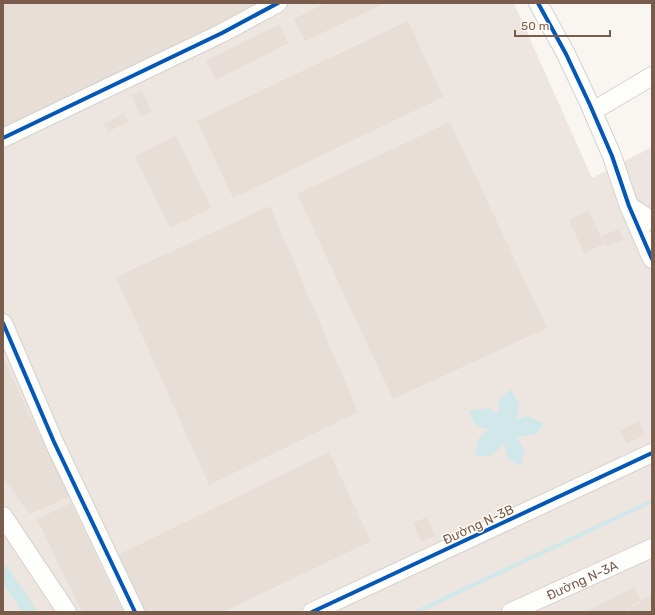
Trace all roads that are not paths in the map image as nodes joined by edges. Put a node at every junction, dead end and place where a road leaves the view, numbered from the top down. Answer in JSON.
{"nodes":[{"id":1,"x":278,"y":3,"type":"edge"},
{"id":2,"x":538,"y":3,"type":"edge"},
{"id":3,"x":652,"y":76,"type":"edge"},
{"id":4,"x":592,"y":111,"type":"junction"},
{"id":5,"x":3,"y":138,"type":"edge"},
{"id":6,"x":629,"y":206,"type":"junction"},
{"id":7,"x":652,"y":221,"type":"edge"},
{"id":8,"x":652,"y":260,"type":"edge"},
{"id":9,"x":3,"y":323,"type":"edge"},
{"id":10,"x":652,"y":453,"type":"edge"},
{"id":11,"x":3,"y":516,"type":"edge"},
{"id":12,"x":652,"y":548,"type":"edge"},
{"id":13,"x":67,"y":612,"type":"edge"},
{"id":14,"x":135,"y":612,"type":"edge"},
{"id":15,"x":312,"y":612,"type":"edge"},
{"id":16,"x":511,"y":612,"type":"edge"}],
"edges":[{"from":1,"to":5,"type":"street"},
{"from":2,"to":4,"type":"street"},
{"from":3,"to":4,"type":"street"},
{"from":4,"to":6,"type":"street"},
{"from":6,"to":7,"type":"street"},
{"from":6,"to":8,"type":"street"},
{"from":9,"to":14,"type":"street"},
{"from":10,"to":15,"type":"street","name":"Đường N-3B"},
{"from":11,"to":13,"type":"street"},
{"from":12,"to":16,"type":"street","name":"Đường N-3A"}]}
